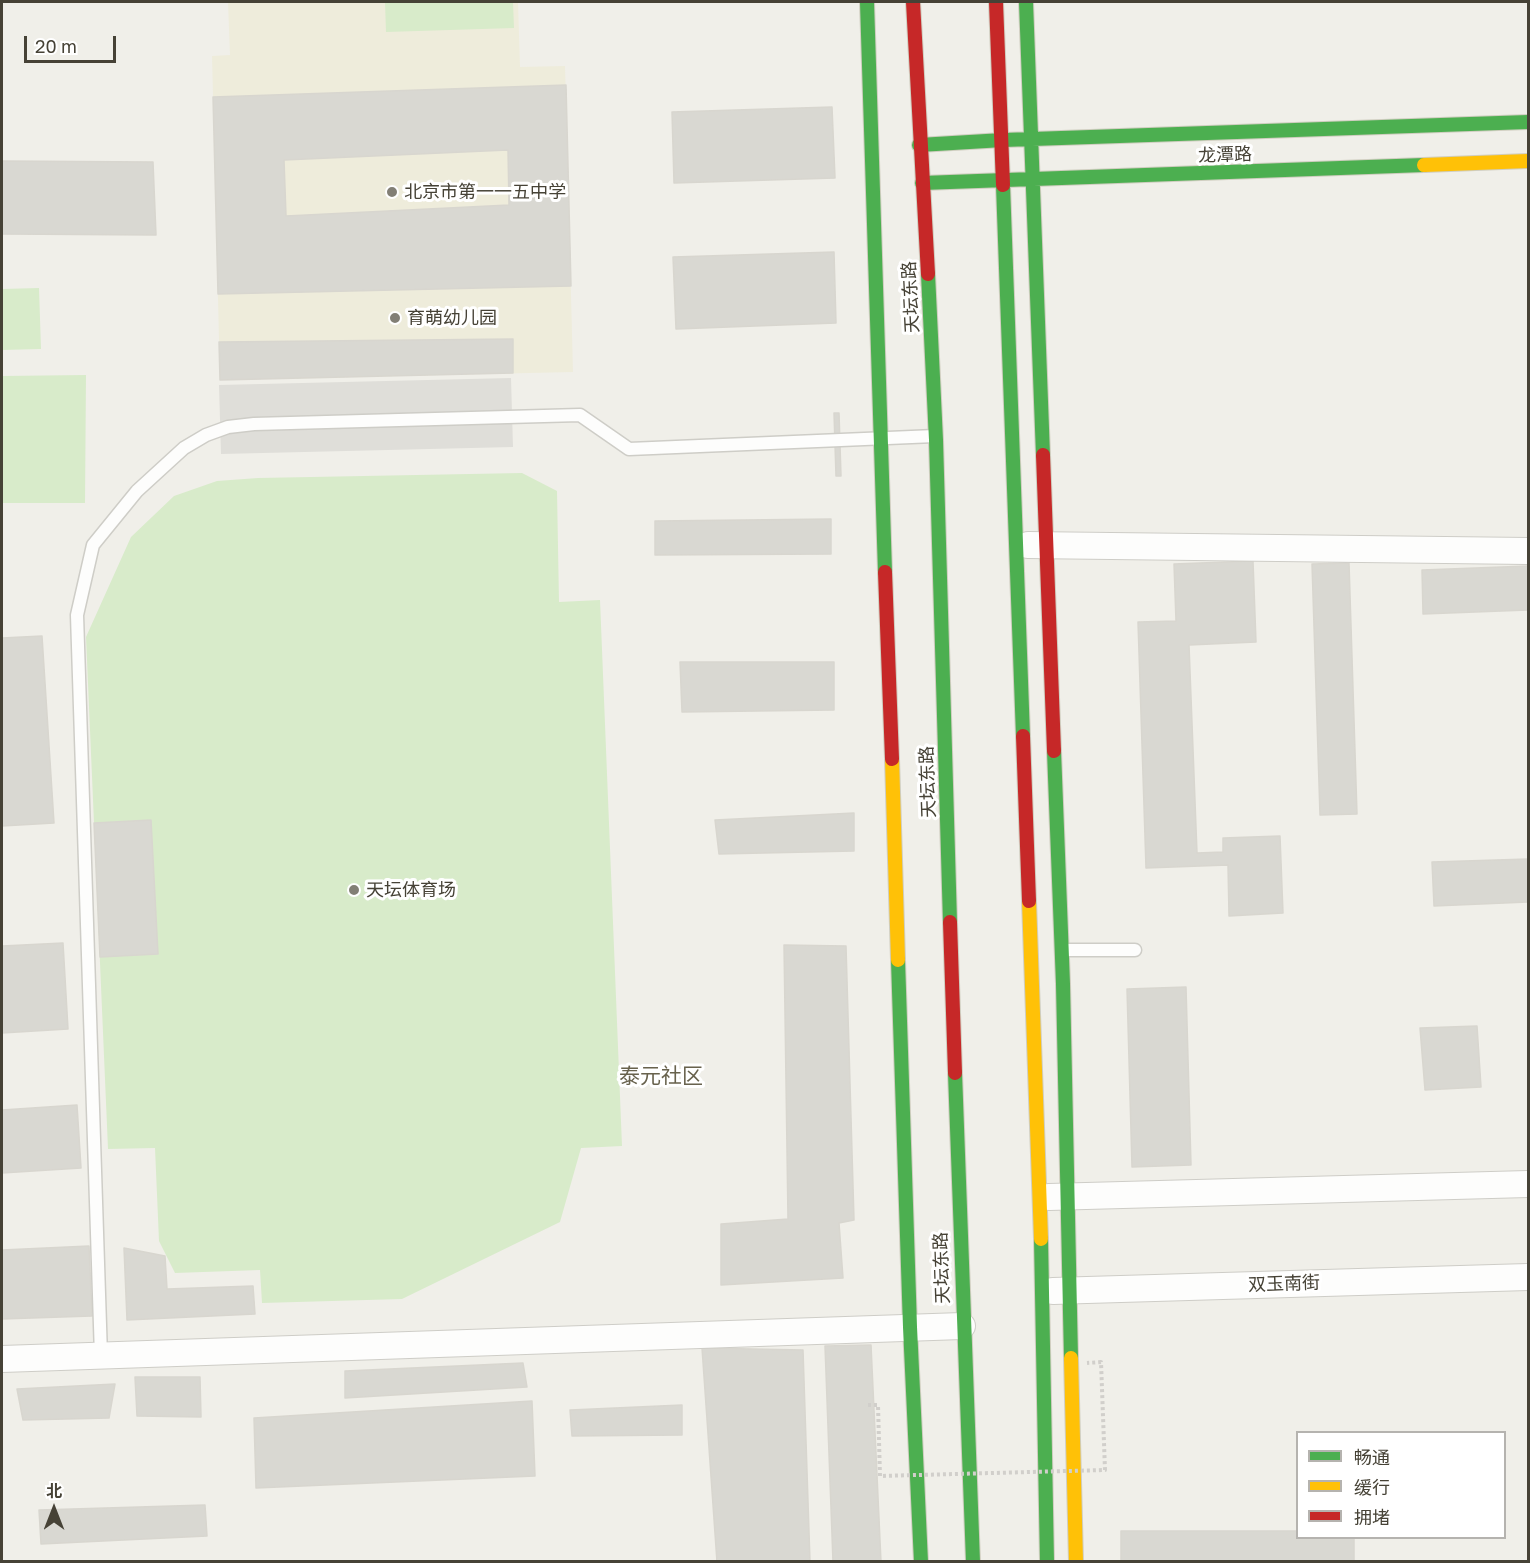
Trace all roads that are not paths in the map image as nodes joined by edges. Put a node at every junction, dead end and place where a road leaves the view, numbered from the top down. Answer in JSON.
{"nodes":[{"id":1,"x":867,"y":2,"type":"edge"},
{"id":2,"x":913,"y":2,"type":"edge"},
{"id":3,"x":996,"y":2,"type":"edge"},
{"id":4,"x":1026,"y":2,"type":"edge"},
{"id":5,"x":1528,"y":122,"type":"edge"},
{"id":6,"x":1032,"y":139,"type":"junction"},
{"id":7,"x":1003,"y":140,"type":"junction"},
{"id":8,"x":919,"y":144,"type":"junction"},
{"id":9,"x":1528,"y":161,"type":"edge"},
{"id":10,"x":1034,"y":180,"type":"junction"},
{"id":11,"x":1004,"y":181,"type":"junction"},
{"id":12,"x":922,"y":183,"type":"junction"},
{"id":13,"x":936,"y":436,"type":"junction"},
{"id":14,"x":880,"y":439,"type":"junction"},
{"id":15,"x":1017,"y":545,"type":"junction"},
{"id":16,"x":1047,"y":545,"type":"junction"},
{"id":17,"x":1528,"y":551,"type":"edge"},
{"id":18,"x":1062,"y":950,"type":"junction"},
{"id":19,"x":1135,"y":950,"type":"dead end"},
{"id":20,"x":1528,"y":1184,"type":"edge"},
{"id":21,"x":1040,"y":1197,"type":"junction"},
{"id":22,"x":1068,"y":1197,"type":"junction"},
{"id":23,"x":1528,"y":1277,"type":"edge"},
{"id":24,"x":1071,"y":1290,"type":"junction"},
{"id":25,"x":1040,"y":1291,"type":"junction"},
{"id":26,"x":962,"y":1326,"type":"junction"},
{"id":27,"x":910,"y":1327,"type":"junction"},
{"id":28,"x":101,"y":1356,"type":"junction"},
{"id":29,"x":2,"y":1359,"type":"edge"},
{"id":30,"x":921,"y":1562,"type":"edge"},
{"id":31,"x":973,"y":1562,"type":"edge"},
{"id":32,"x":1047,"y":1562,"type":"edge"},
{"id":33,"x":1077,"y":1562,"type":"edge"}],
"edges":[{"from":1,"to":14,"type":"street"},
{"from":2,"to":8,"type":"street","name":"天坛东路"},
{"from":3,"to":7,"type":"street"},
{"from":4,"to":6,"type":"street"},
{"from":5,"to":6,"type":"street","name":"龙潭路"},
{"from":6,"to":7,"type":"street","name":"龙潭路"},
{"from":6,"to":10,"type":"street"},
{"from":7,"to":8,"type":"street","name":"龙潭路"},
{"from":7,"to":11,"type":"street"},
{"from":8,"to":12,"type":"street","name":"天坛东路"},
{"from":9,"to":10,"type":"street","name":"龙潭路"},
{"from":10,"to":11,"type":"street","name":"龙潭路"},
{"from":10,"to":16,"type":"street"},
{"from":11,"to":12,"type":"street","name":"龙潭路"},
{"from":11,"to":15,"type":"street"},
{"from":12,"to":13,"type":"street","name":"天坛东路"},
{"from":13,"to":14,"type":"lane"},
{"from":13,"to":26,"type":"street","name":"天坛东路"},
{"from":14,"to":27,"type":"street"},
{"from":14,"to":28,"type":"lane"},
{"from":15,"to":16,"type":"street"},
{"from":15,"to":21,"type":"street"},
{"from":16,"to":17,"type":"street"},
{"from":16,"to":18,"type":"street"},
{"from":18,"to":19,"type":"lane"},
{"from":18,"to":22,"type":"street"},
{"from":20,"to":22,"type":"street"},
{"from":21,"to":22,"type":"street"},
{"from":21,"to":25,"type":"street"},
{"from":22,"to":24,"type":"street"},
{"from":23,"to":24,"type":"street","name":"双玉南街"},
{"from":24,"to":25,"type":"street","name":"双玉南街"},
{"from":24,"to":33,"type":"street"},
{"from":25,"to":32,"type":"street"},
{"from":26,"to":27,"type":"street"},
{"from":26,"to":31,"type":"street","name":"天坛东路"},
{"from":27,"to":28,"type":"street"},
{"from":27,"to":30,"type":"street"},
{"from":28,"to":29,"type":"street"}]}
